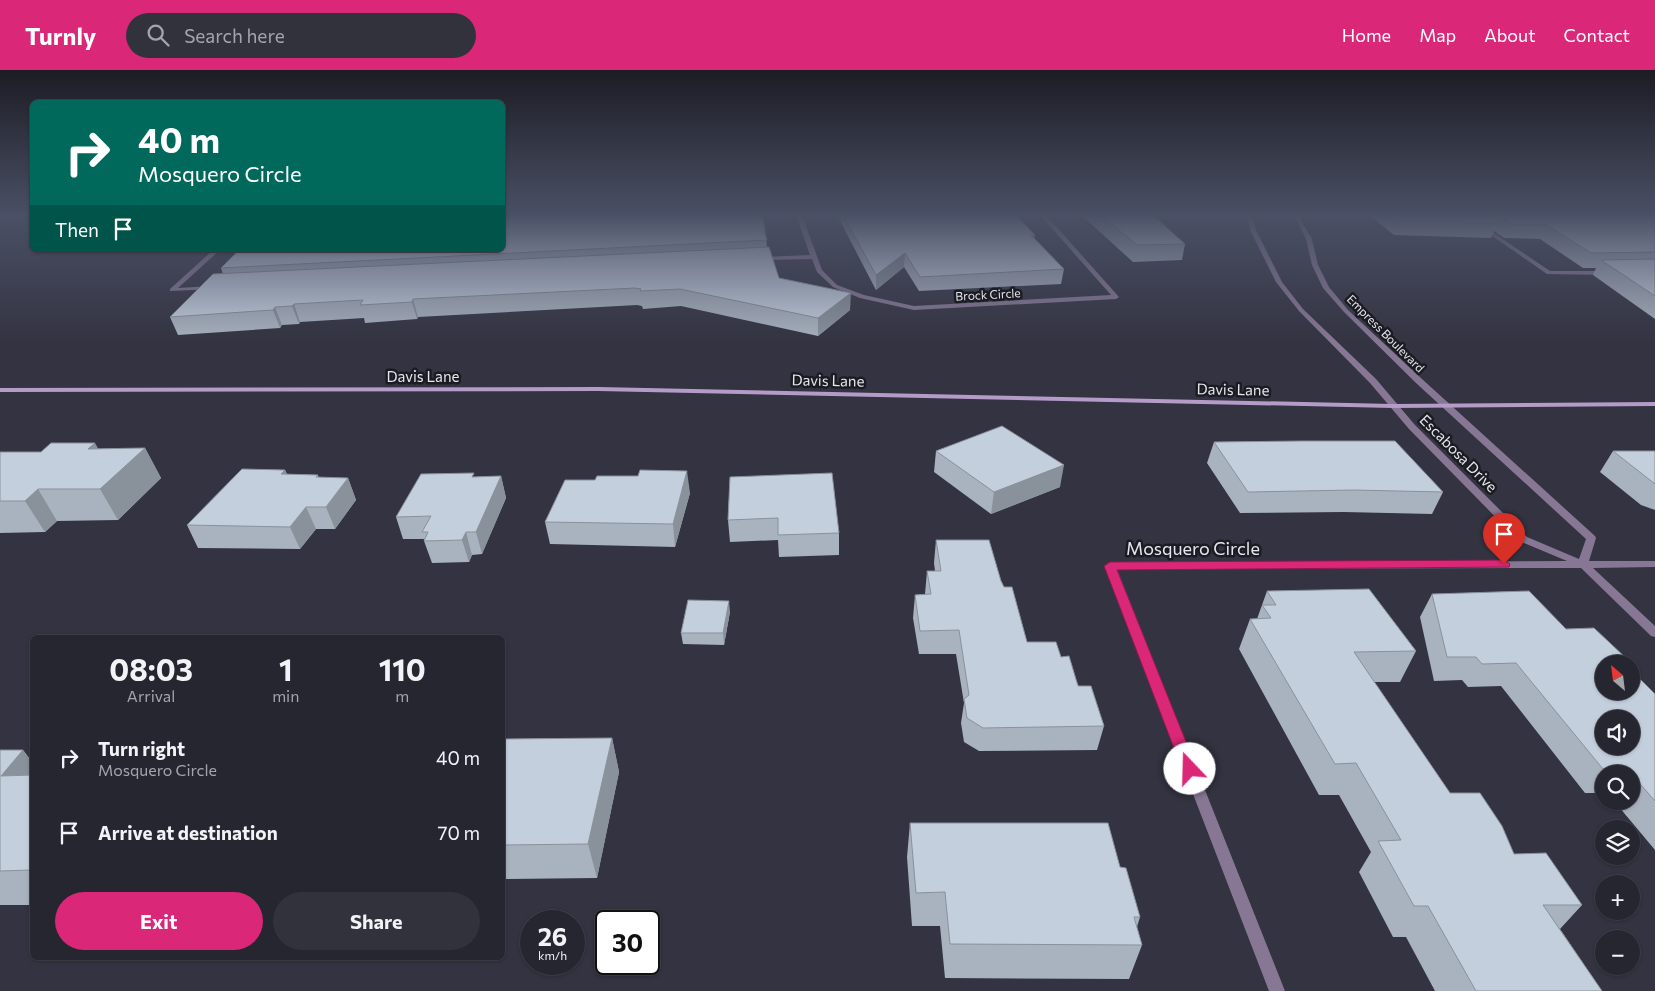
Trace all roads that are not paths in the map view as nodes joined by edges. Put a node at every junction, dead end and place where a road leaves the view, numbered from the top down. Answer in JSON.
{"nodes":[{"id":1,"x":208,"y":258,"type":"edge"},
{"id":2,"x":793,"y":258,"type":"edge"},
{"id":3,"x":814,"y":258,"type":"edge"},
{"id":4,"x":1081,"y":258,"type":"edge"},
{"id":5,"x":1267,"y":258,"type":"edge"},
{"id":6,"x":1314,"y":258,"type":"edge"},
{"id":7,"x":1527,"y":258,"type":"edge"},
{"id":8,"x":751,"y":260,"type":"edge"},
{"id":9,"x":1618,"y":273,"type":"edge"},
{"id":10,"x":222,"y":288,"type":"edge"},
{"id":11,"x":0,"y":390,"type":"edge"},
{"id":12,"x":1655,"y":404,"type":"edge"},
{"id":13,"x":1393,"y":406,"type":"junction"},
{"id":14,"x":1446,"y":406,"type":"junction"},
{"id":15,"x":1583,"y":564,"type":"junction"},
{"id":16,"x":1655,"y":564,"type":"edge"},
{"id":17,"x":1655,"y":633,"type":"edge"},
{"id":18,"x":1277,"y":991,"type":"edge"}],
"edges":[{"from":1,"to":10,"type":"street"},
{"from":2,"to":8,"type":"street"},
{"from":3,"to":4,"type":"street","name":"Brock Circle"},
{"from":5,"to":13,"type":"street"},
{"from":6,"to":14,"type":"street","name":"Empress Boulevard"},
{"from":7,"to":9,"type":"street"},
{"from":11,"to":13,"type":"street","name":"Davis Lane"},
{"from":12,"to":14,"type":"street","name":"Davis Lane"},
{"from":13,"to":14,"type":"street","name":"Davis Lane"},
{"from":13,"to":15,"type":"street","name":"Escabosa Drive"},
{"from":14,"to":15,"type":"street","name":"Escabosa Drive"},
{"from":15,"to":16,"type":"street"},
{"from":15,"to":17,"type":"street","name":"Escabosa Drive"},
{"from":15,"to":18,"type":"street","name":"Mosquero Circle"}]}
